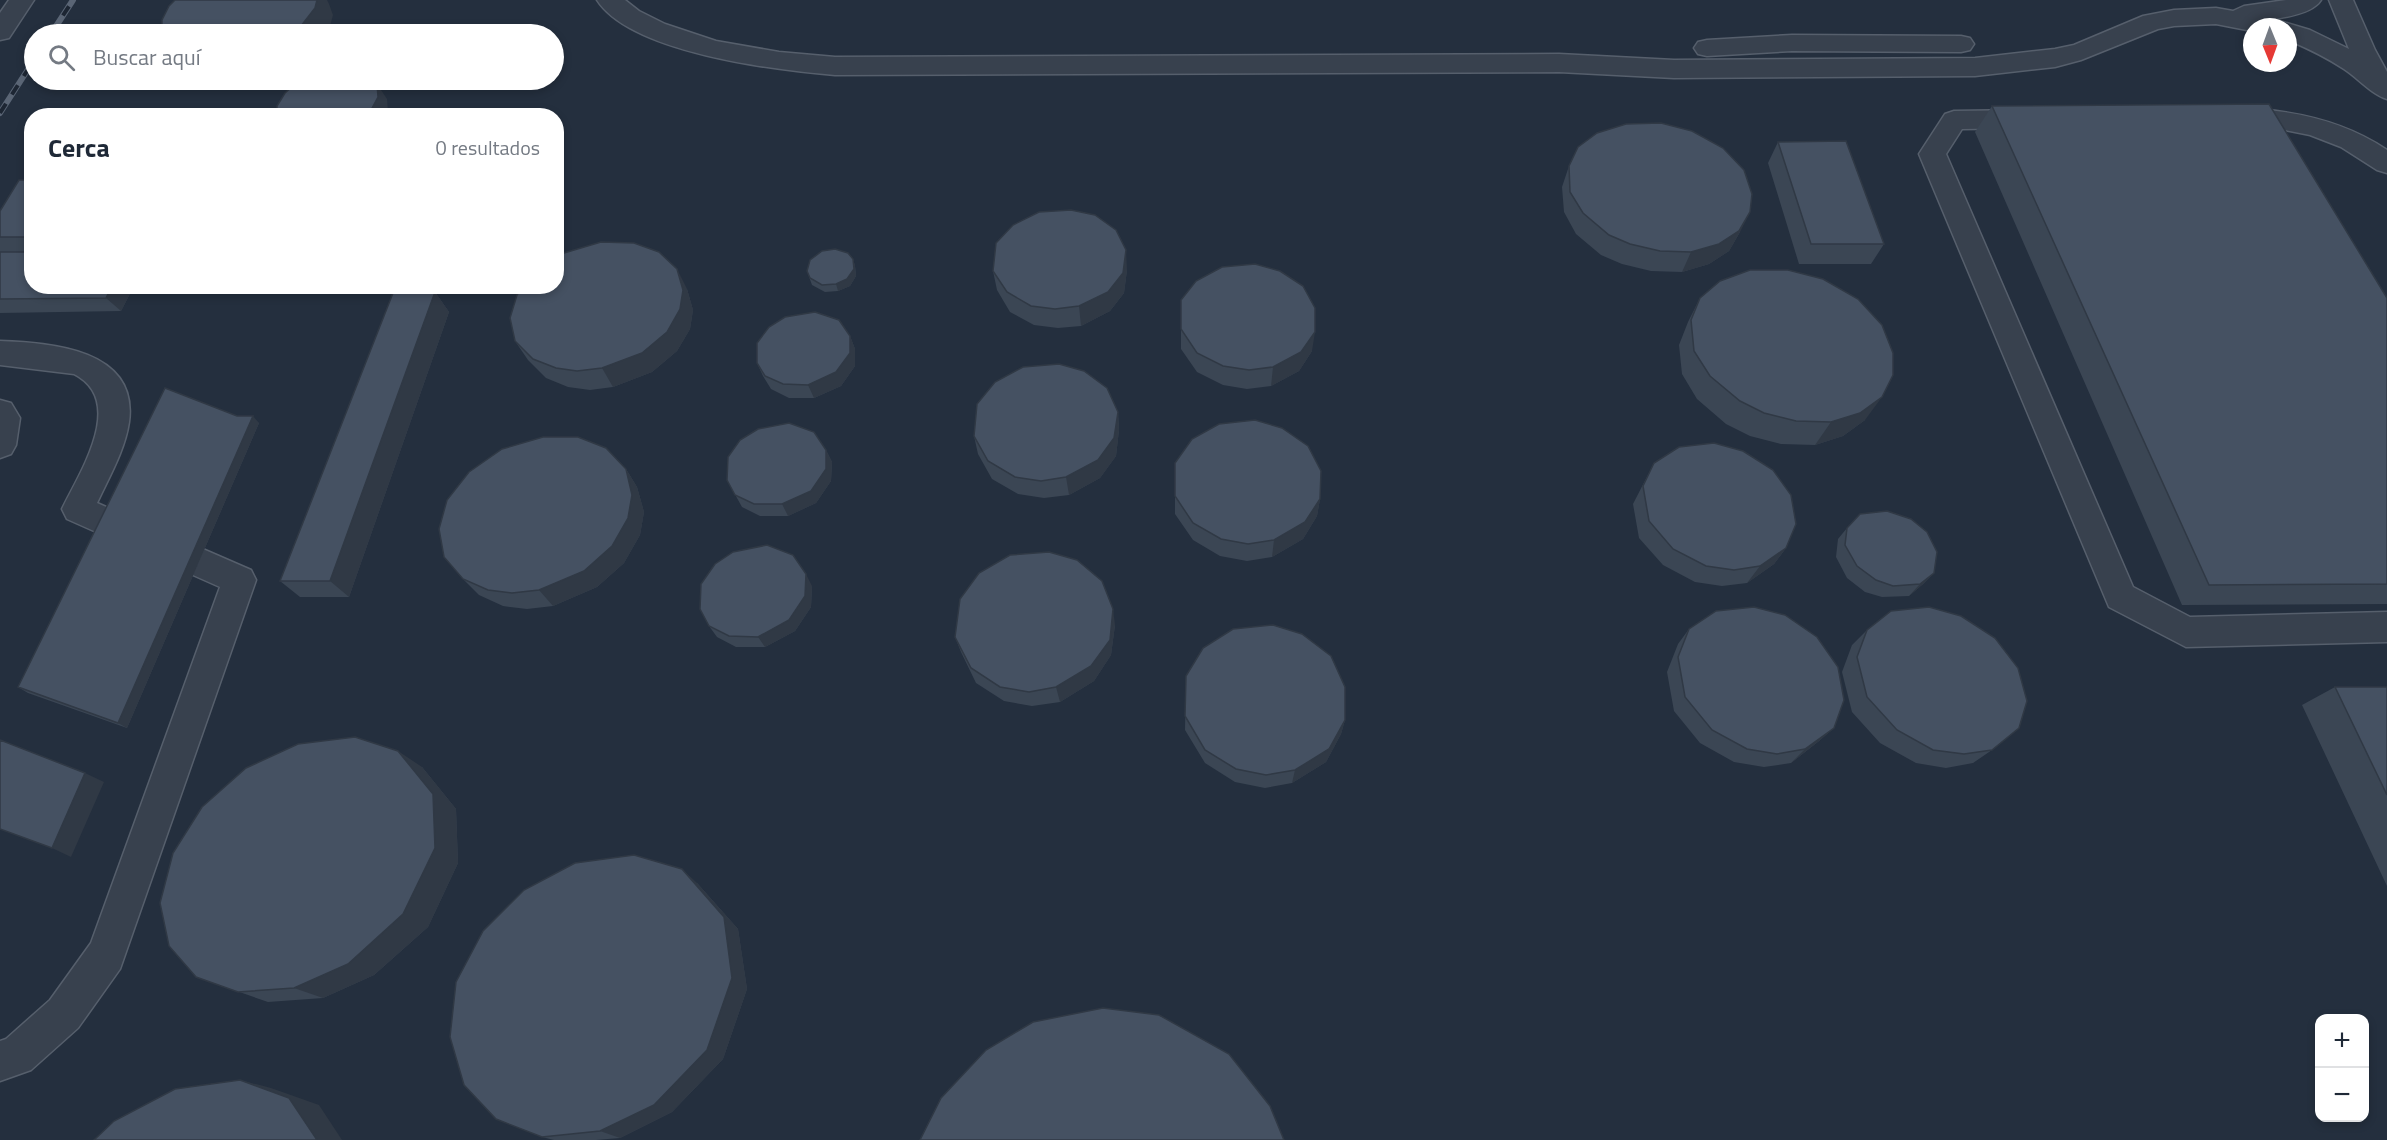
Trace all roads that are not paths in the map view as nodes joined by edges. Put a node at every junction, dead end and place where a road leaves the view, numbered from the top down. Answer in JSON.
{"nodes":[{"id":1,"x":22,"y":0,"type":"edge"},
{"id":2,"x":609,"y":0,"type":"edge"},
{"id":3,"x":2309,"y":0,"type":"edge"},
{"id":4,"x":2341,"y":0,"type":"edge"},
{"id":5,"x":2216,"y":16,"type":"junction"},
{"id":6,"x":2243,"y":21,"type":"edge"},
{"id":7,"x":0,"y":33,"type":"edge"},
{"id":8,"x":2297,"y":35,"type":"edge"},
{"id":9,"x":2383,"y":87,"type":"edge"},
{"id":10,"x":2204,"y":118,"type":"edge"},
{"id":11,"x":2049,"y":119,"type":"edge"},
{"id":12,"x":2387,"y":163,"type":"edge"},
{"id":13,"x":0,"y":353,"type":"edge"},
{"id":14,"x":0,"y":412,"type":"edge"},
{"id":15,"x":0,"y":445,"type":"edge"},
{"id":16,"x":2387,"y":627,"type":"edge"},
{"id":17,"x":0,"y":1061,"type":"edge"}],
"edges":[{"from":1,"to":7,"type":"street"},
{"from":2,"to":5,"type":"street"},
{"from":3,"to":5,"type":"street"},
{"from":4,"to":9,"type":"street"},
{"from":5,"to":6,"type":"street"},
{"from":8,"to":9,"type":"street"},
{"from":10,"to":12,"type":"street"},
{"from":11,"to":16,"type":"street"},
{"from":13,"to":17,"type":"street"},
{"from":14,"to":15,"type":"street"}]}
